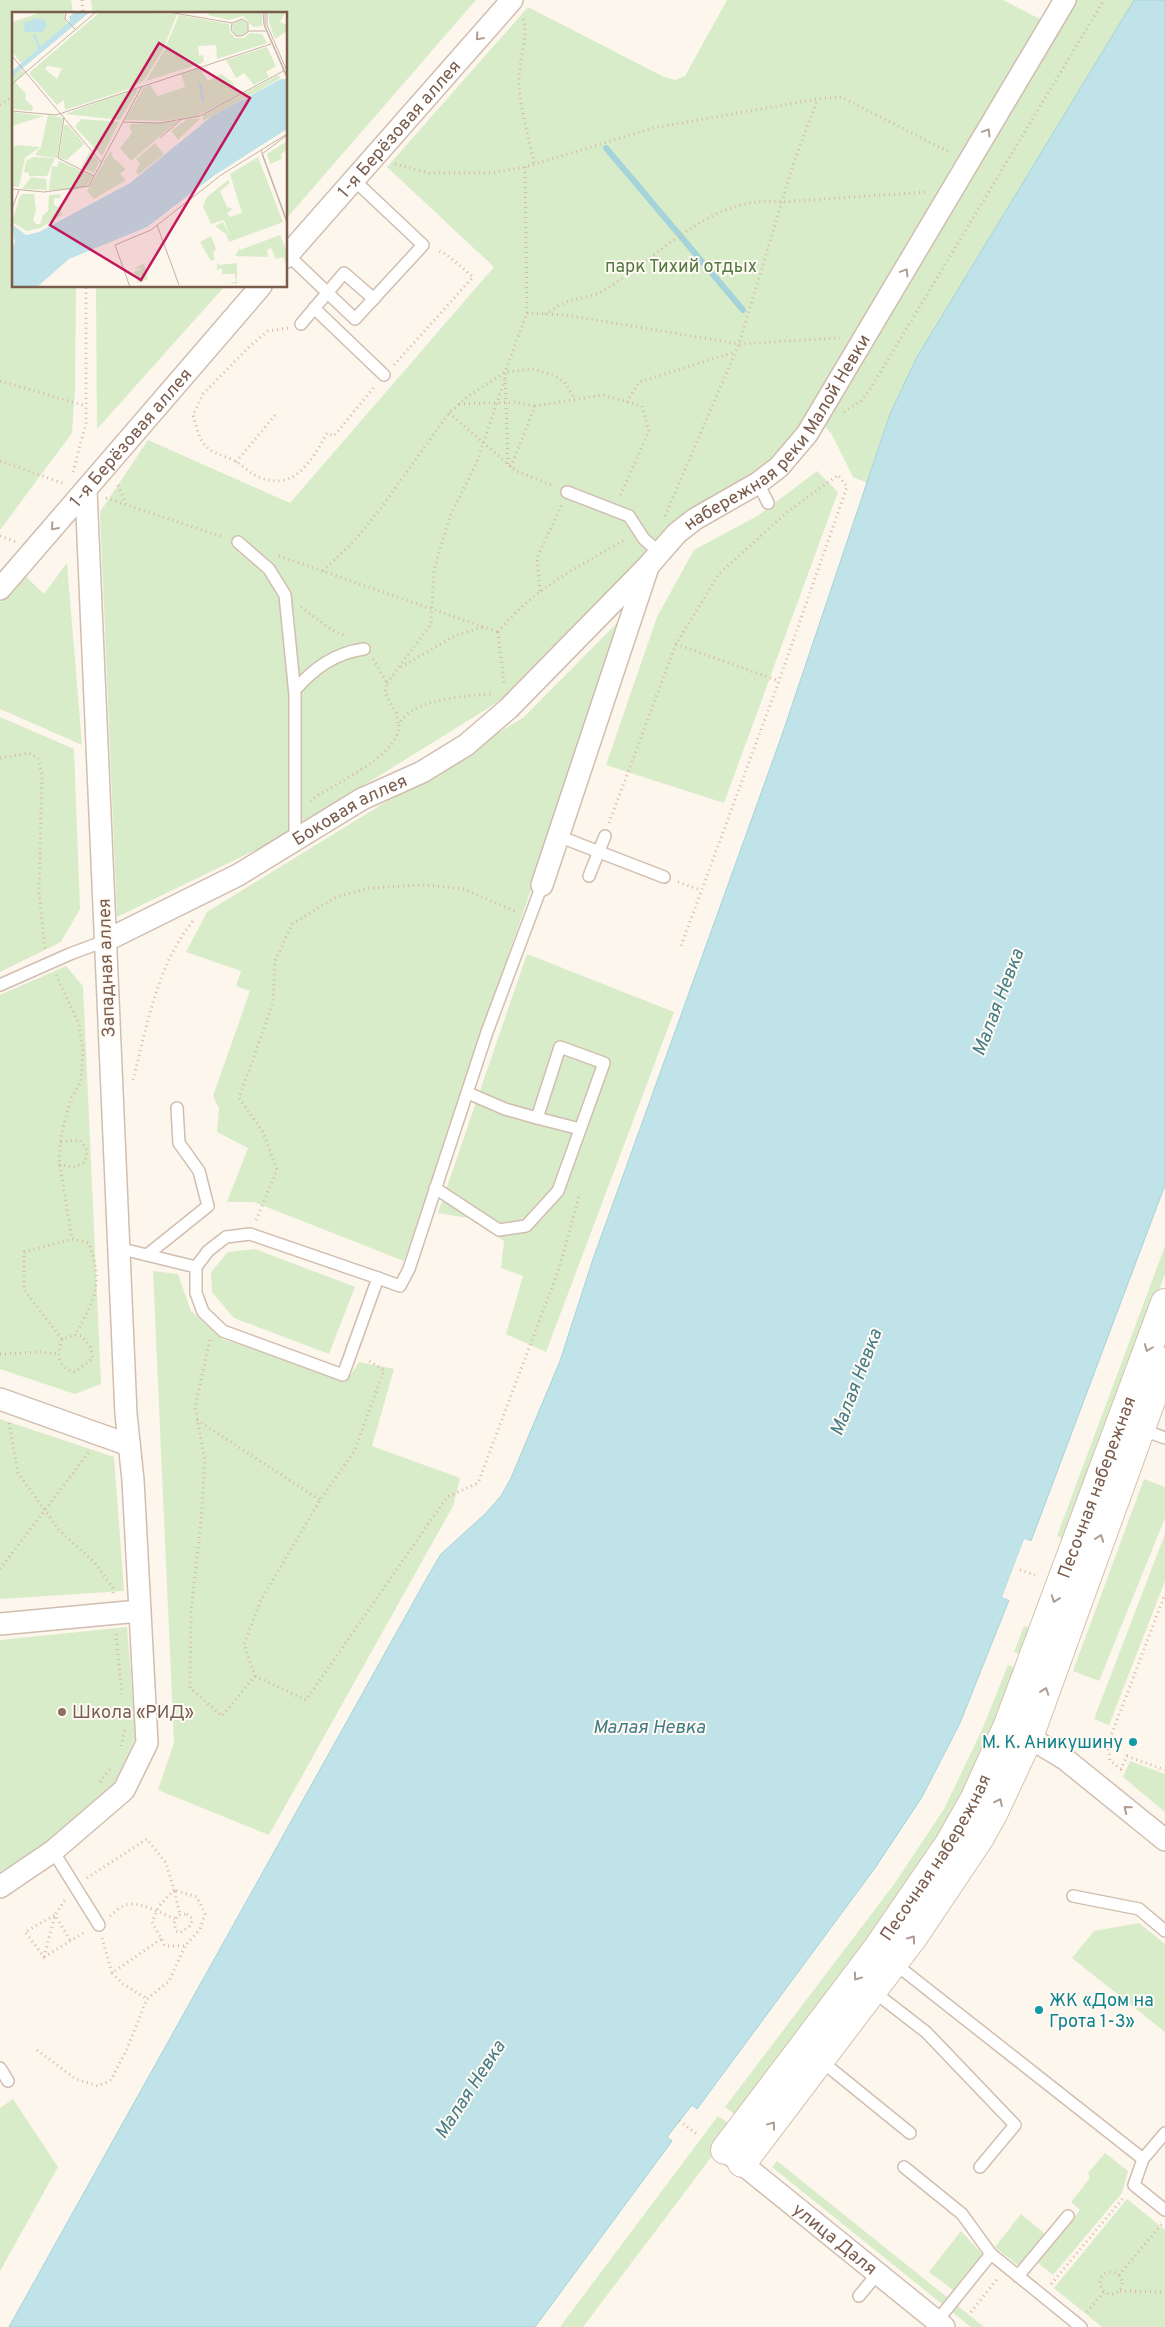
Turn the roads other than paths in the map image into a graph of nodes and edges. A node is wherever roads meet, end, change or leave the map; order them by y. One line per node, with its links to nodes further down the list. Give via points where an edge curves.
1 (512, 0): 3 (street, 1-я Берёзовая аллея, one-way to 3)
2 (1065, 0): 14 (street, набережная реки Малой Невки, one-way to 2, via 779,467 807,434)
3 (354, 180): 4 (street, 1-я Берёзовая аллея); 8 (lane, via 423,245)
4 (288, 255)
5 (288, 257): 7 (lane)
6 (259, 288): 15 (street, 1-я Берёзовая аллея)
7 (327, 292): 8 (lane, via 344,273); 9 (lane); 10 (lane)
8 (374, 299): 10 (lane)
9 (314, 308): 11 (lane); 12 (lane)
10 (355, 319): 12 (lane)
11 (300, 324)
12 (341, 334): 13 (lane)
13 (384, 375)
14 (758, 483): 17 (lane); 19 (street, набережная реки Малой Невки, via 695,519 677,533)
15 (79, 484): 20 (street, 1-я Берёзовая аллея, one-way to 20); 30 (street, Западная аллея)
16 (567, 492): 19 (lane, via 630,516)
17 (768, 503)
18 (238, 542): 22 (lane, via 269,569 285,595)
19 (654, 559): 23 (street, набережная реки Малой Невки); 25 (street, Боковая аллея, via 507,701 490,726 445,760 362,799)
20 (0, 589)
21 (364, 648): 22 (lane, via 334,657)
22 (295, 690): 25 (lane)
23 (558, 836): 26 (lane); 29 (street, набережная реки Малой Невки)
24 (605, 836): 26 (lane)
25 (295, 842): 30 (street, Боковая аллея, via 238,875)
26 (598, 852): 27 (lane); 28 (lane)
27 (589, 876)
28 (664, 877)
29 (542, 885): 32 (lane, via 487,1032)
30 (105, 941): 31 (lane, Боковая аллея); 37 (street, Западная аллея)
31 (0, 985)
32 (468, 1093): 34 (lane); 36 (lane)
33 (177, 1108): 38 (lane, via 179,1143 199,1171 208,1206)
34 (537, 1118): 35 (lane); 35 (lane, via 560,1047 604,1063)
35 (580, 1129): 36 (lane, via 558,1191 526,1226 499,1230)
36 (435, 1188): 40 (lane, via 409,1269 400,1286)
37 (118, 1248): 38 (lane); 46 (street, Западная аллея)
38 (148, 1255): 39 (lane)
39 (196, 1267): 40 (lane, via 208,1251 226,1237 250,1234); 40 (lane, via 196,1293 203,1312 223,1331 343,1375)
40 (378, 1278)
41 (1165, 1303): 49 (main road, Песочная набережная, one-way to 49)
42 (1165, 1362): 44 (main road, Песочная набережная)
43 (1, 1399): 46 (street)
44 (1139, 1429): 45 (lane); 49 (main road, Песочная набережная, one-way to 44)
45 (1165, 1438)
46 (129, 1445): 47 (street, via 134,1480)
47 (140, 1611): 48 (street); 51 (street, via 146,1743 124,1790)
48 (0, 1624)
49 (1018, 1731): 50 (street, one-way to 49, via 1065,1759); 56 (main road, Песочная набережная, one-way to 49, via 947,1889 994,1812); 63 (main road, Песочная набережная, one-way to 63, via 949,1844)
50 (1165, 1840)
51 (53, 1851): 52 (street); 54 (lane)
52 (0, 1887)
53 (1073, 1896): 55 (lane, via 1139,1909)
54 (99, 1925)
55 (1165, 1931)
56 (894, 1963): 57 (main road, Песочная набережная); 64 (lane)
57 (873, 1991): 63 (main road, Песочная набережная, one-way to 57); 66 (lane, via 926,2032 1015,2125)
58 (825, 2064): 61 (lane)
59 (0, 2068): 60 (lane)
60 (8, 2081)
61 (910, 2133)
62 (1165, 2134): 64 (lane)
63 (734, 2157): 70 (street, улица Даля)
64 (1143, 2158): 67 (lane, via 1134,2185)
65 (904, 2167): 69 (lane, via 962,2214)
66 (980, 2168)
67 (1165, 2210)
68 (1068, 2216): 71 (lane)
69 (991, 2254): 71 (lane); 73 (lane)
70 (878, 2273): 72 (lane); 73 (street, улица Даля)
71 (1018, 2276): 74 (lane)
72 (858, 2296)
73 (940, 2324)
74 (1079, 2325)

